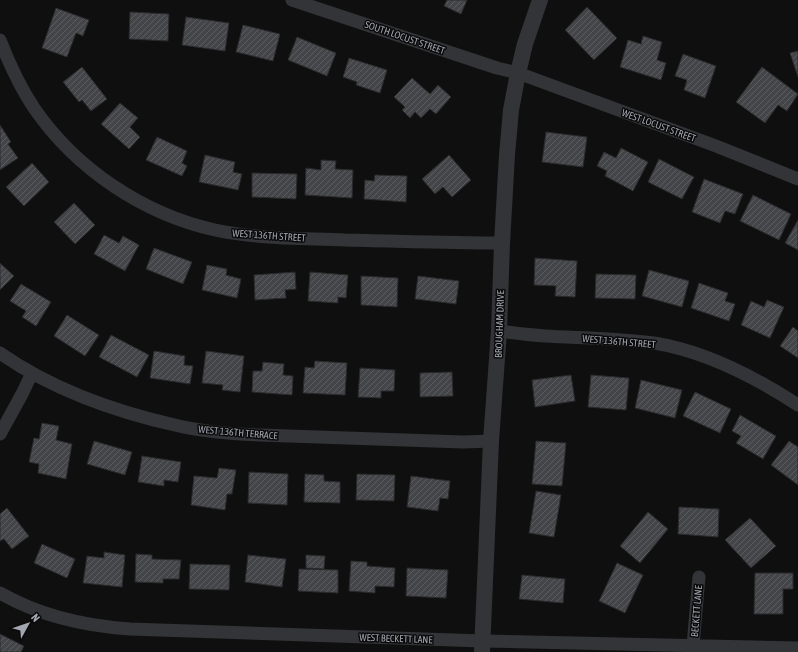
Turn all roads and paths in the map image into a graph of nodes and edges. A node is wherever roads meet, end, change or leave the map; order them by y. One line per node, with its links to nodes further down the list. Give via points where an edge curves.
1 (292, 0): 4 (street, SOUTH LOCUST STREET)
2 (540, 0): 4 (street, BROUGHAM DRIVE)
3 (0, 40): 6 (street, WEST 136TH STREET, via 33,107 64,145 122,192 168,216 216,230 248,235)
4 (518, 73): 5 (street, WEST LOCUST STREET); 6 (street, BROUGHAM DRIVE, via 511,110)
5 (798, 179)
6 (502, 243): 7 (street, BROUGHAM DRIVE)
7 (499, 331): 10 (street, WEST 136TH STREET, via 654,343 691,352 734,369); 12 (street, BROUGHAM DRIVE)
8 (0, 353): 9 (street, WEST 136TH TERRACE)
9 (32, 373): 11 (street); 12 (street, WEST 136TH TERRACE, via 71,392 123,412 180,426 233,434)
10 (798, 405)
11 (0, 434)
12 (491, 441): 16 (street, BROUGHAM DRIVE)
13 (699, 577): 15 (street, BECKETT LANE)
14 (0, 593): 16 (street, WEST BECKETT LANE, via 17,603 58,618 106,627)
15 (693, 646): 16 (street, WEST BECKETT LANE); 17 (street, WEST BECKETT LANE)
16 (483, 647)
17 (798, 648)

